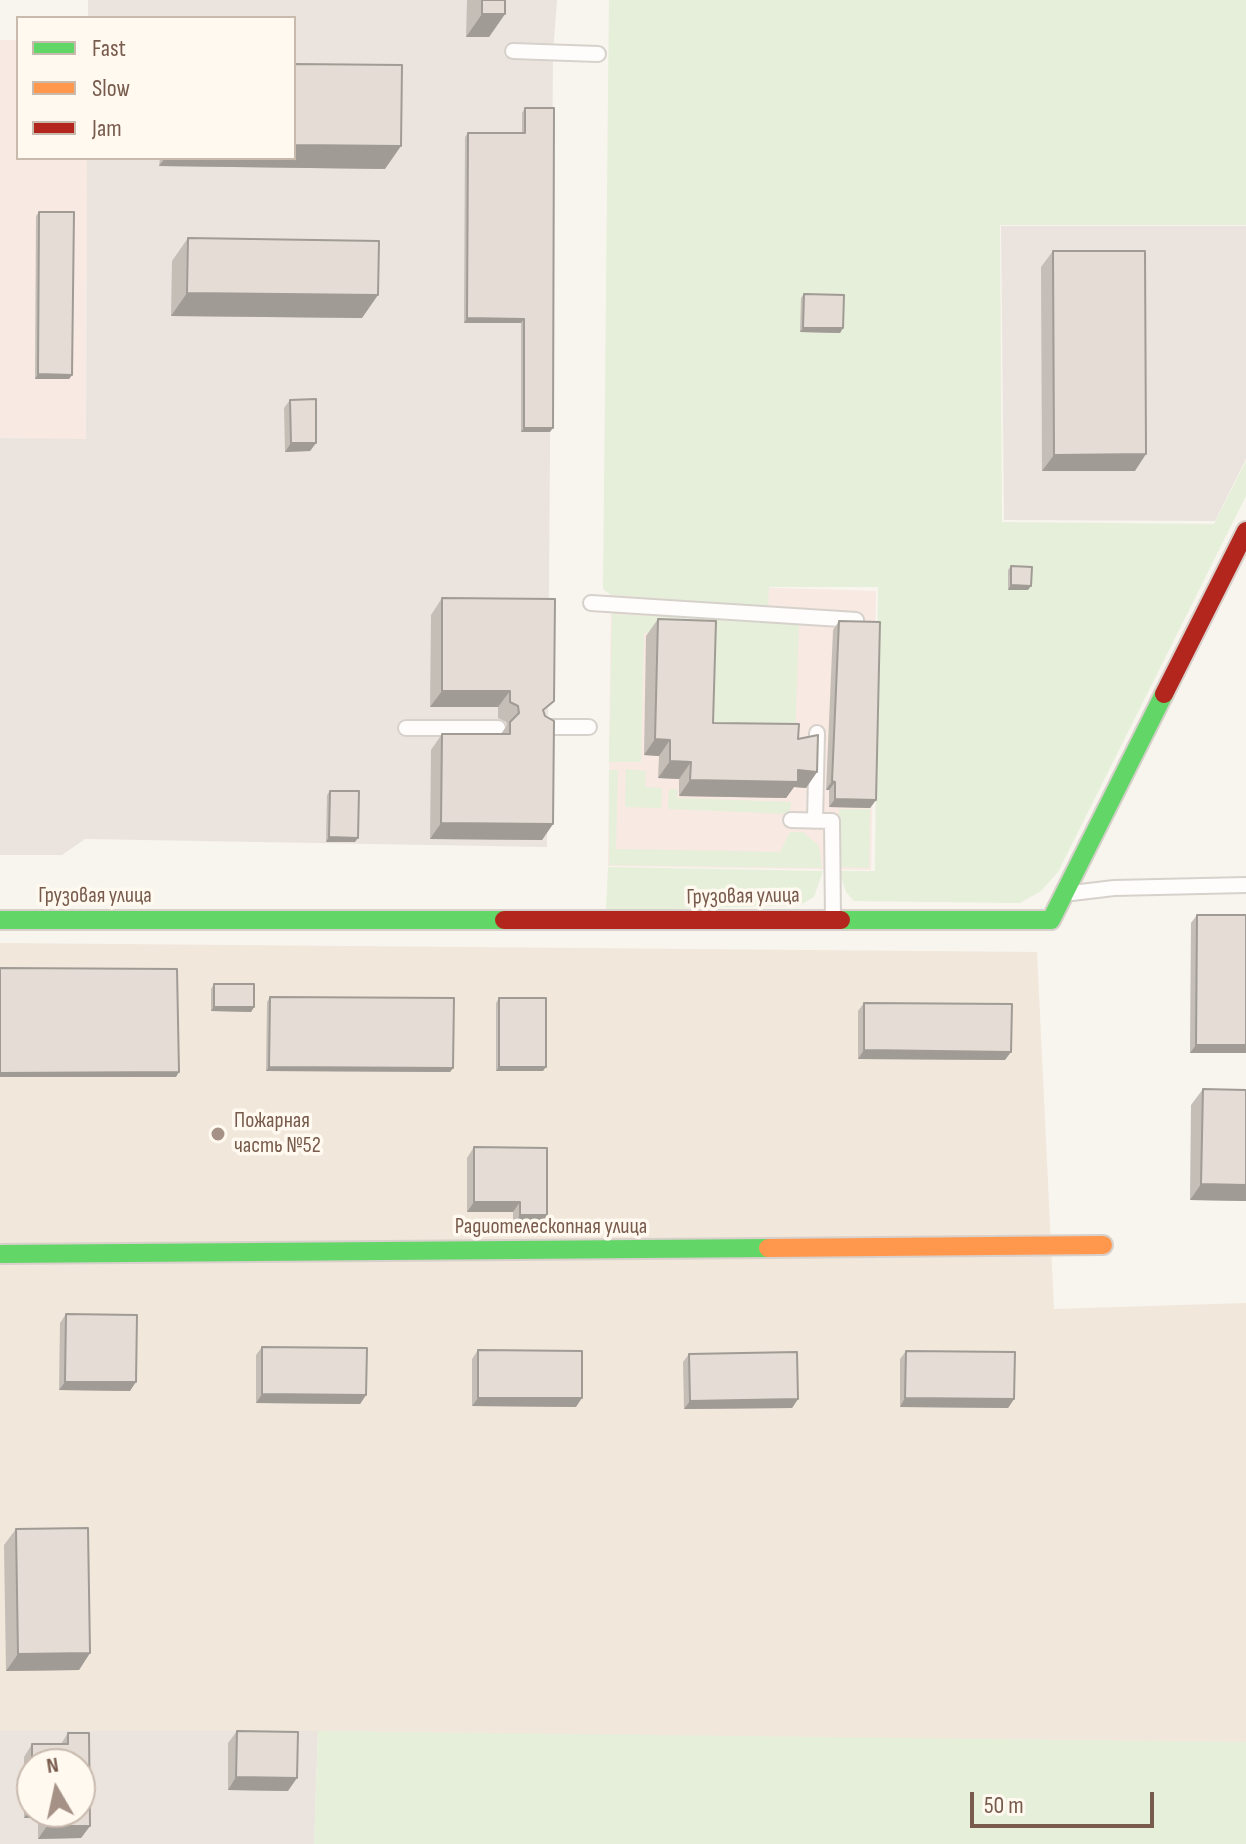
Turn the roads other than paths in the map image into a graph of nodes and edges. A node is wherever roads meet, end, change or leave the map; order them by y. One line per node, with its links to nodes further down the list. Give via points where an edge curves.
1 (513, 51): 2 (lane)
2 (598, 54)
3 (1246, 531): 14 (street, Грузовая улица)
4 (591, 603): 5 (lane, via 817,622)
5 (856, 620)
6 (542, 727): 7 (lane)
7 (589, 727)
8 (406, 728): 9 (lane)
9 (498, 728)
10 (817, 733): 12 (lane)
11 (791, 820): 12 (lane)
12 (815, 821): 16 (lane, via 832,821)
13 (1246, 885): 14 (lane, via 1114,888)
14 (1064, 895): 16 (street, Грузовая улица, via 1051,920)
15 (0, 920): 16 (street, Грузовая улица)
16 (833, 920)
17 (1103, 1245): 18 (street, Радиотелескопная улица)
18 (0, 1254)

